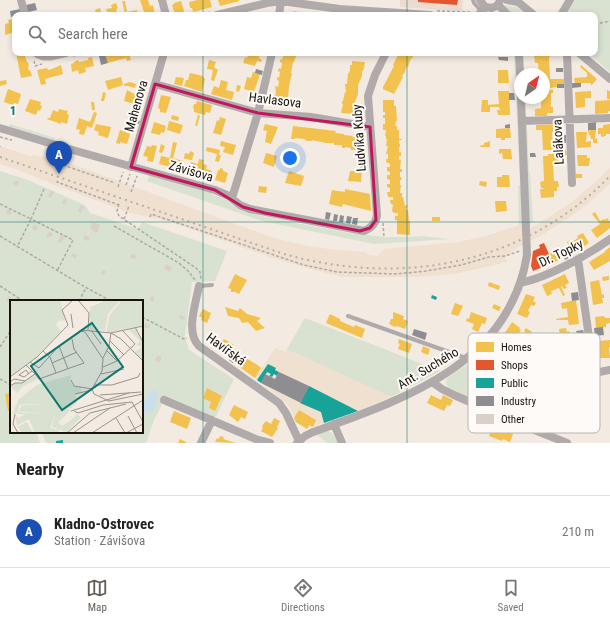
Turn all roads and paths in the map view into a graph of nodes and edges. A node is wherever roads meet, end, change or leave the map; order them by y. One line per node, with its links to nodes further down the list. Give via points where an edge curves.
1 (21, 0): 11 (street)
2 (162, 0): 12 (street)
3 (473, 0): 10 (lane)
4 (507, 0): 7 (street)
5 (570, 0): 18 (street)
6 (281, 1): 8 (street); 13 (street); 14 (street)
7 (517, 1): 17 (street)
8 (326, 3): 15 (street)
9 (499, 3): 10 (street, via 492,8); 16 (street)
10 (481, 9)
11 (24, 12)
12 (165, 12)
13 (230, 12)
14 (279, 12)
15 (389, 12)
16 (506, 12)
17 (530, 12)
18 (563, 12)
19 (610, 21): 20 (path)
20 (598, 22)
21 (40, 56): 22 (street)
22 (51, 56)
23 (163, 56): 31 (street, Mahenova)
24 (271, 56): 33 (street)
25 (385, 56): 37 (street, Ludvíka Kuby, via 368,93)
26 (519, 56): 29 (street)
27 (567, 56): 35 (street, Lalákova)
28 (583, 56): 30 (street)
29 (520, 68)
30 (610, 79)
31 (156, 84): 33 (street, Havlasova); 40 (street, Mahenova)
32 (521, 104): 36 (street, Ant. Suchého)
33 (258, 113): 37 (street, Havlasova, via 311,117); 49 (street)
34 (610, 118): 35 (street)
35 (569, 120): 36 (street); 44 (street, Lalákova)
36 (522, 121): 60 (street, Ant. Suchého)
37 (370, 127): 55 (street, Ludvíka Kuby, via 377,213)
38 (0, 128): 40 (street, Závišova)
39 (63, 165): 43 (path)
40 (129, 169): 45 (path); 46 (path); 49 (street, Závišova, via 215,190)
41 (138, 174): 48 (path)
42 (58, 181): 54 (path, via 119,205 118,213)
43 (114, 183)
44 (572, 183)
45 (126, 185)
46 (118, 187)
47 (44, 189): 53 (path)
48 (131, 192)
49 (232, 198): 55 (street, Závišova, via 243,207 254,210 351,229 364,231)
50 (0, 204): 53 (path)
51 (128, 206): 54 (path)
52 (150, 217): 60 (path, via 151,214 304,266 337,272 395,274 462,265 489,257 505,256)
53 (30, 219): 59 (path); 62 (path, via 73,240)
54 (124, 219): 63 (path, via 196,268 200,272)
55 (373, 225)
56 (114, 226): 63 (path, via 179,264)
57 (0, 236): 59 (path)
58 (610, 239): 61 (street, Dr. Topky)
59 (17, 247): 62 (path)
60 (527, 248): 64 (street, Ant. Suchého, via 526,264)
61 (578, 259): 64 (street, Dr. Topky, via 545,275); 75 (street)
62 (57, 271): 67 (path)
63 (200, 283): 65 (lane); 76 (street, Havířská, via 191,327)
64 (520, 283): 74 (street, Ant. Suchého)
65 (212, 285)
66 (0, 286): 68 (path)
67 (86, 288): 69 (path); 70 (path)
68 (21, 300)
69 (80, 300)
70 (109, 300)
71 (348, 316): 78 (lane)
72 (143, 318): 76 (path, via 184,338)
73 (10, 332): 77 (path)
74 (492, 333)
75 (588, 333)
76 (192, 337): 89 (street, Havířská, via 199,346 279,403)
77 (0, 347)
78 (467, 358): 82 (street, Ant. Suchého)
79 (610, 370): 80 (street)
80 (600, 372)
81 (0, 379): 83 (path)
82 (432, 382): 85 (street); 87 (street, Ant. Suchého, via 398,400)
83 (10, 384)
84 (164, 400): 86 (street)
85 (468, 401)
86 (212, 420): 90 (street); 91 (street)
87 (334, 424): 89 (street, Ant. Suchého, via 304,436); 92 (street)
88 (542, 433): 93 (street)
89 (298, 442)
90 (202, 443)
91 (270, 443)
92 (342, 443)
93 (567, 443)

